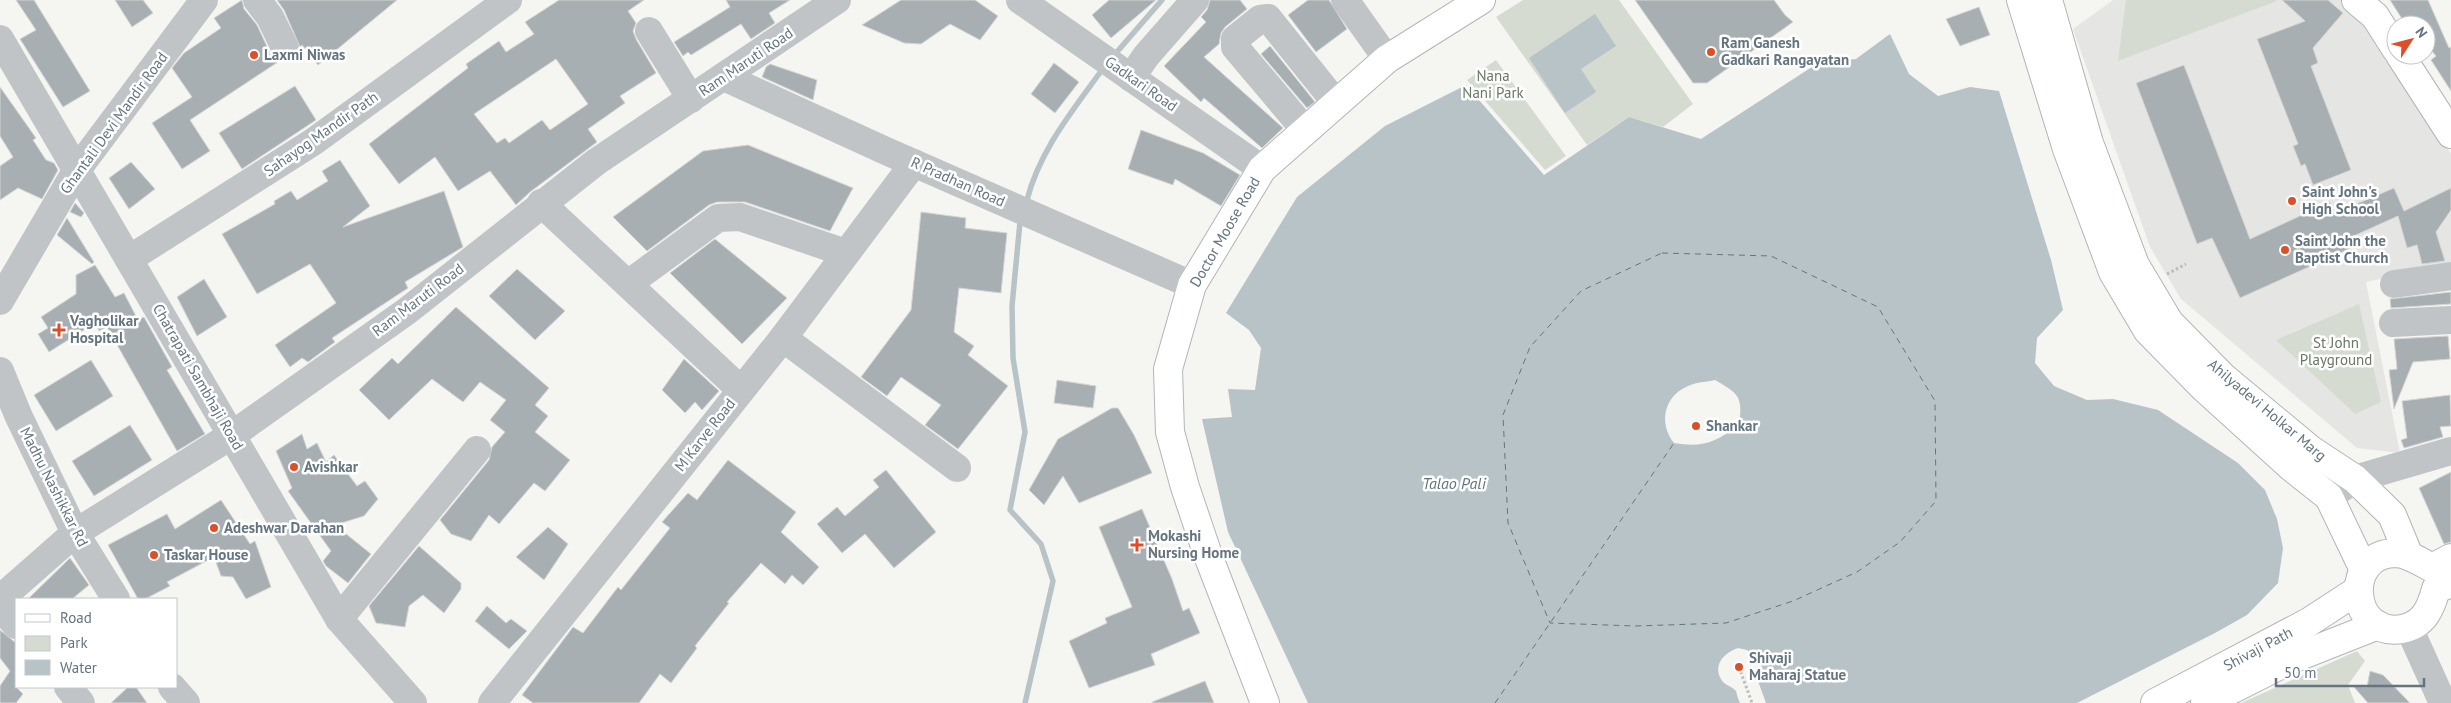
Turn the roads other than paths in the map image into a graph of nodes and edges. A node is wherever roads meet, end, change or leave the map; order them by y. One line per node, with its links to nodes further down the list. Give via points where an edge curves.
1 (204, 0): 27 (street, Ghantali Devi Mandir Road)
2 (257, 0): 16 (street, via 270,17)
3 (508, 0): 30 (street, Sahayog Mandir Path, via 313,142)
4 (837, 0): 19 (street, Ram Maruti Road)
5 (1020, 0): 20 (street, Gadkari Road)
6 (1195, 0): 20 (street)
7 (1345, 0): 17 (street)
8 (2021, 0): 46 (main road, Ahilyadevi Holkar Marg, via 2067,150 2113,272 2148,332 2204,388)
9 (2048, 0): 45 (main road, Ahilyadevi Holkar Marg, via 2089,143 2124,237 2135,265 2169,322 2223,377 2311,450)
10 (2358, 0): 14 (main road, via 2375,16)
11 (1474, 2): 17 (main road, Doctor Moose Road)
12 (1265, 3): 22 (street, via 1276,4 1274,11)
13 (649, 31): 21 (street)
14 (2386, 33)
15 (0, 39): 27 (street, Chatrapati Sambhaji Road)
16 (285, 48)
17 (1387, 59): 22 (main road, Doctor Moose Road)
18 (2406, 65): 24 (main road)
19 (724, 77): 21 (street, Ram Maruti Road); 25 (street, R Pradhan Road)
20 (1131, 78): 26 (street, Gadkari Road)
21 (691, 99): 28 (street, Ram Maruti Road, via 596,162)
22 (1340, 99): 23 (main road, Doctor Moose Road); 23 (street, via 1268,18 1260,18 1236,39 1235,47)
23 (1305, 130): 26 (main road, Doctor Moose Road)
24 (2451, 134)
25 (914, 163): 34 (street, R Pradhan Road); 38 (street, M Karve Road)
26 (1262, 169): 34 (main road, Doctor Moose Road)
27 (76, 171): 30 (street, Chatrapati Sambhaji Road); 35 (street, Ghantali Devi Mandir Road)
28 (541, 204): 32 (street); 41 (street, Ram Maruti Road, via 407,311)
29 (837, 250): 32 (street, via 740,217 718,218)
30 (129, 259): 41 (street, Chatrapati Sambhaji Road)
31 (2451, 276): 33 (street)
32 (628, 284): 40 (street)
33 (2394, 284)
34 (1192, 285): 63 (main road, Doctor Moose Road, via 1168,369 1170,432 1209,558)
35 (2, 292)
36 (2451, 320): 37 (street)
37 (2393, 323)
38 (782, 338): 40 (street, M Karve Road); 44 (street)
39 (0, 371): 47 (street, Madhu Nashikkar Rd)
40 (741, 390): 62 (street, M Karve Road)
41 (232, 435): 47 (street, Ram Maruti Road); 53 (street, Chatrapati Sambhaji Road)
42 (478, 450): 53 (street)
43 (2451, 451): 45 (street)
44 (957, 468)
45 (2355, 479): 46 (street); 48 (main road, Ahilyadevi Holkar Marg, via 2392,515)
46 (2329, 497): 49 (main road, Ahilyadevi Holkar Marg)
47 (75, 533): 50 (street, Ram Maruti Road); 51 (street, Madhu Nashikkar Rd)
48 (2436, 571): 49 (main road, via 2397,553 2373,561); 56 (main road, via 2428,613)
49 (2361, 580): 55 (main road, via 2363,611); 64 (main road, Shivaji Path, via 2309,622)
50 (0, 598)
51 (115, 598)
52 (0, 606): 54 (street)
53 (339, 618): 61 (street, Chatrapati Sambhaji Road)
54 (15, 624)
55 (2378, 626): 56 (main road); 65 (main road, Shivaji Path, via 2292,659)
56 (2409, 628): 66 (street)
57 (69, 688): 59 (street)
58 (173, 688): 60 (street)
59 (81, 703)
60 (186, 703)
61 (413, 703)
62 (492, 703)
63 (1264, 703)
64 (2155, 703)
65 (2205, 703)
66 (2443, 703)

